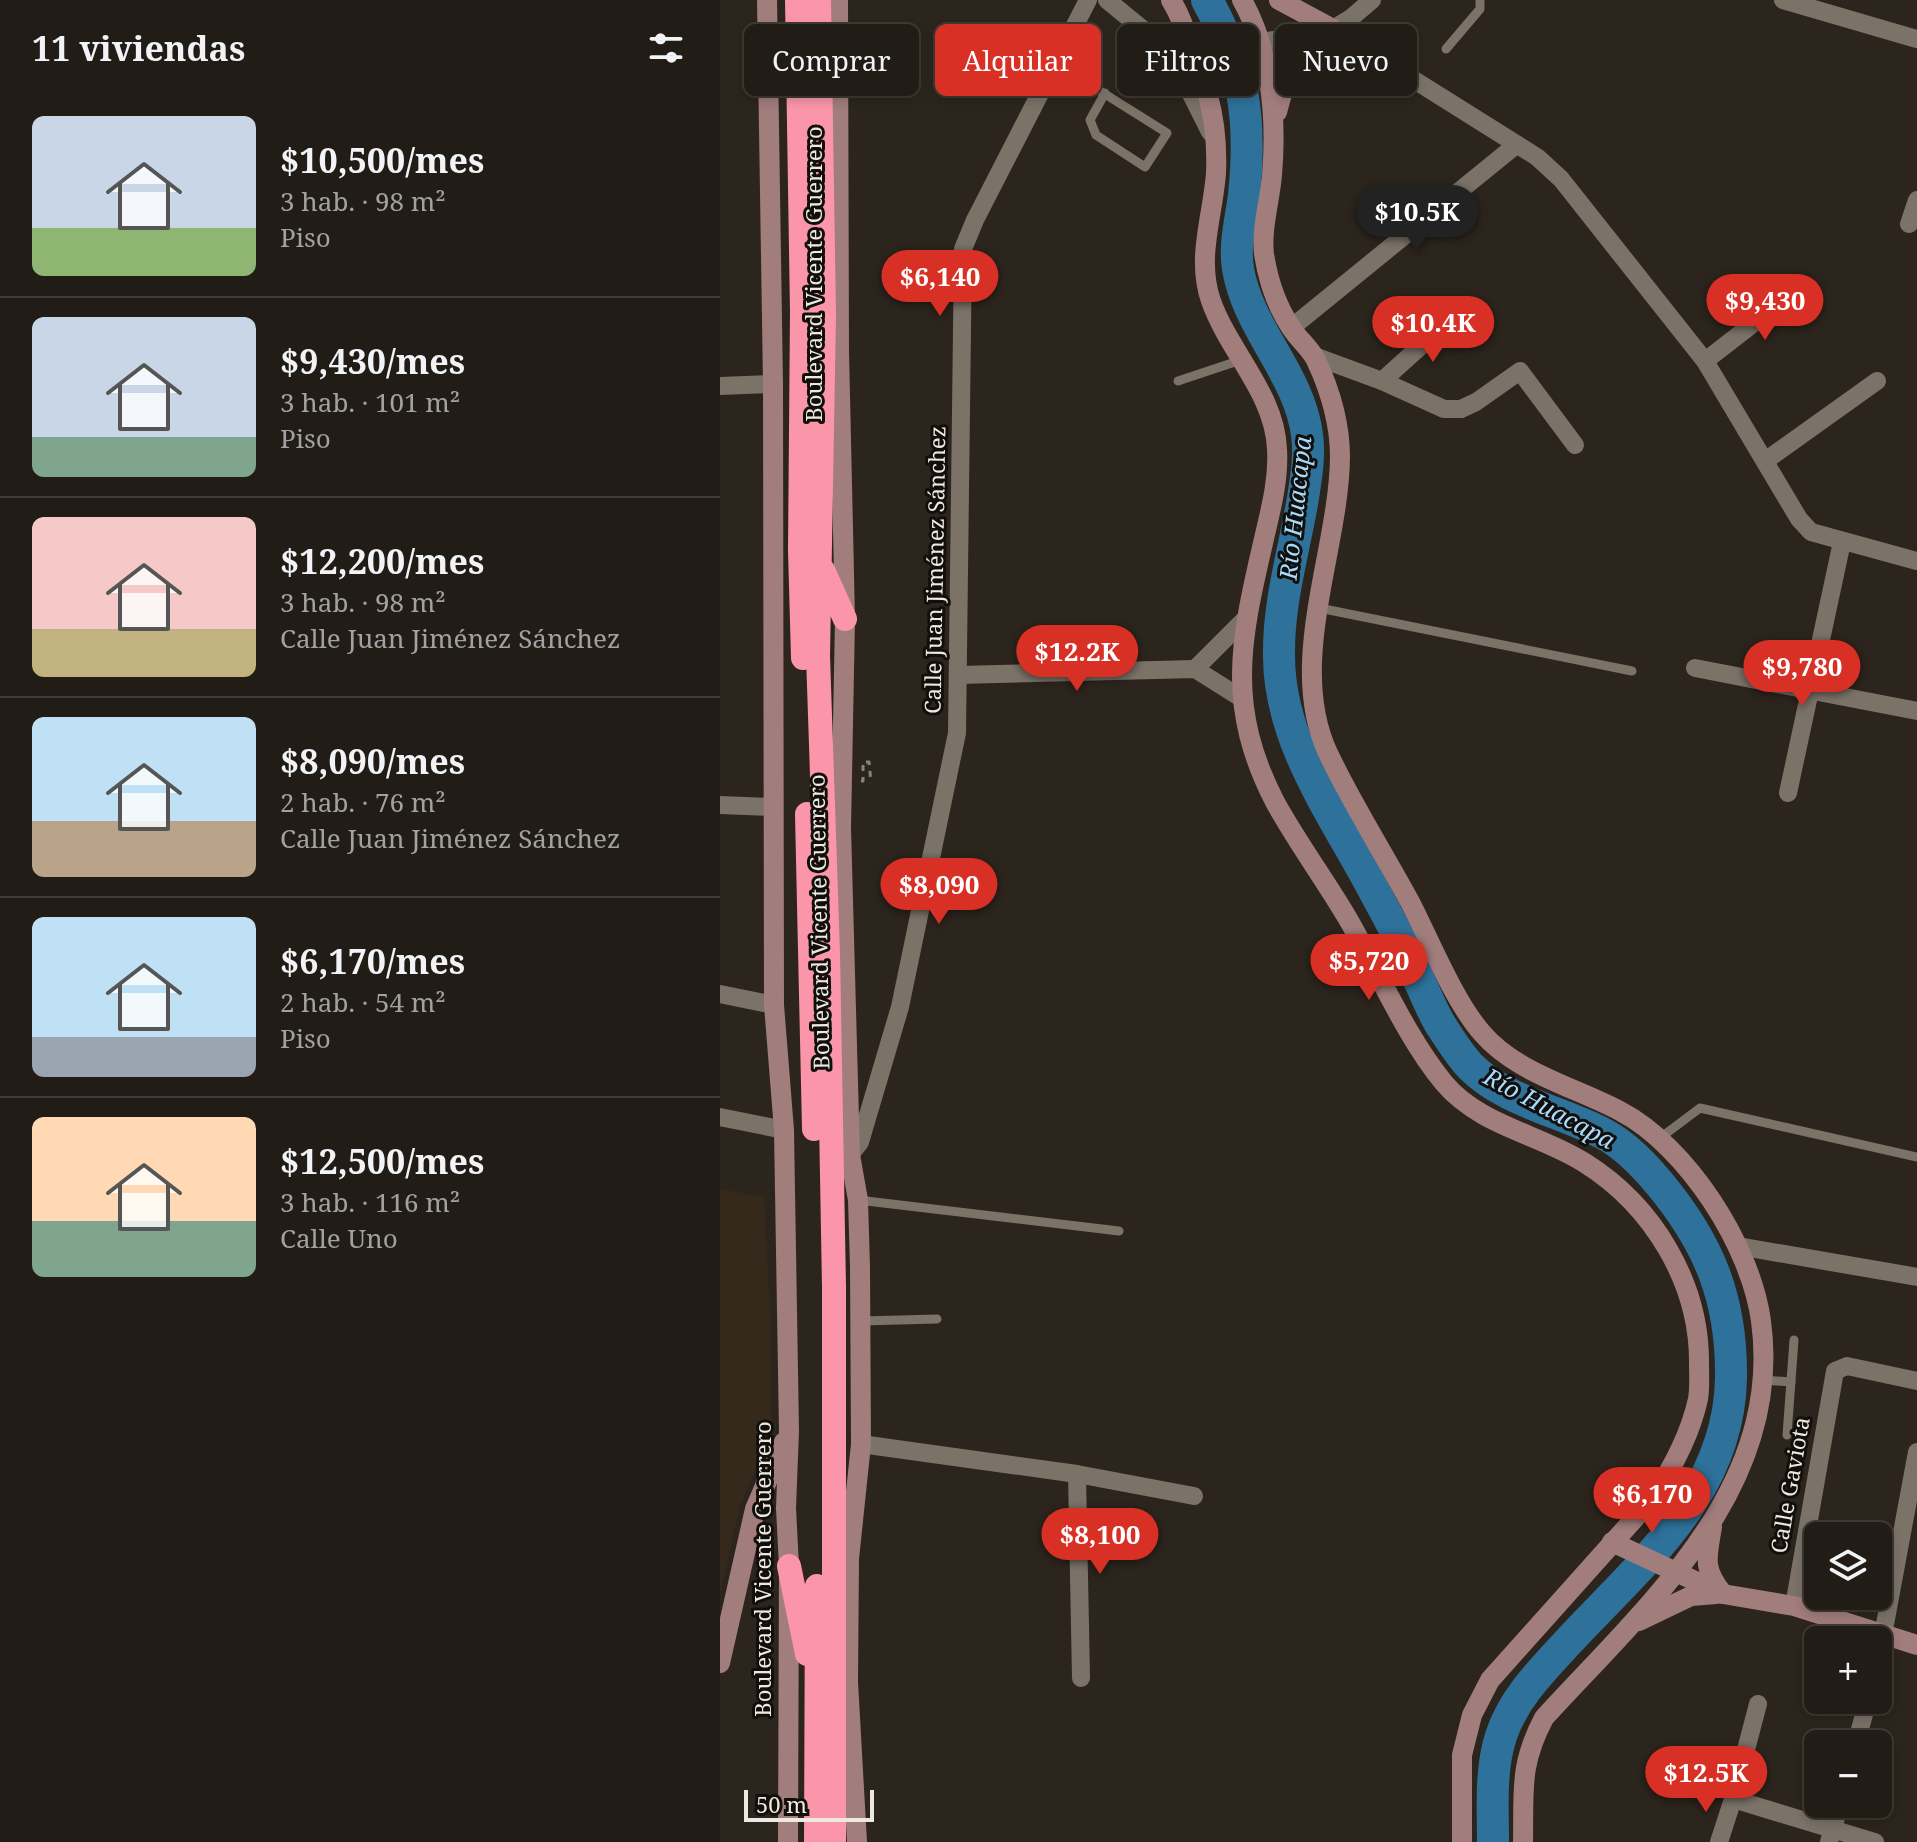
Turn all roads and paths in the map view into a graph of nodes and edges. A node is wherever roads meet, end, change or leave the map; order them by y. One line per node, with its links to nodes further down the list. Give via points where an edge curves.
1 (767, 0): 43 (main road, Boulevard Vicente Guerrero)
2 (797, 0): 105 (highway, Boulevard Vicente Guerrero, via 800,550 818,1289)
3 (819, 0): 49 (highway, Boulevard Vicente Guerrero)
4 (838, 0): 52 (main road, Boulevard Vicente Guerrero)
5 (1088, 0): 13 (street, Calle Juan Jiménez Sánchez)
6 (1107, 0): 14 (street)
7 (1171, 0): 15 (main road)
8 (1242, 0): 16 (main road)
9 (1279, 0): 17 (main road)
10 (1372, 0): 18 (street)
11 (1480, 0): 20 (lane, via 1480,9)
12 (1783, 0): 19 (street)
13 (1076, 24)
14 (1136, 24)
15 (1185, 24)
16 (1250, 24)
17 (1324, 24)
18 (1341, 24)
19 (1917, 39)
20 (1446, 49)
21 (1259, 57): 29 (main road)
22 (1417, 82): 31 (street)
23 (1101, 91): 24 (lane)
24 (1105, 93): 24 (lane, via 1167,133 1145,167 1096,135 1090,120)
25 (1040, 96): 56 (street, Calle Juan Jiménez Sánchez, via 963,249)
26 (1194, 96): 30 (street)
27 (1208, 96): 30 (main road)
28 (1281, 96): 29 (main road)
29 (1274, 123): 36 (main road, via 1263,250 1276,299)
30 (1216, 145): 38 (main road, via 1204,249 1206,276 1210,300)
31 (1516, 145): 36 (street); 39 (street, via 1561,179)
32 (1917, 200): 33 (street)
33 (1909, 224)
34 (1798, 289): 39 (street)
35 (1455, 315): 41 (street)
36 (1291, 328): 37 (main road)
37 (1314, 356): 41 (street); 50 (main road, via 1338,424 1340,458)
38 (1241, 360): 40 (lane); 51 (main road, via 1271,417 1277,445 1277,478)
39 (1705, 361): 46 (street)
40 (1178, 381)
41 (1382, 381): 45 (street, via 1444,409 1461,409 1520,371)
42 (1877, 381): 46 (street)
43 (773, 384): 44 (street); 64 (main road, Boulevard Vicente Guerrero)
44 (720, 386)
45 (1575, 445)
46 (1765, 461): 47 (street, via 1811,532)
47 (1842, 542): 48 (street); 57 (street)
48 (1917, 561)
49 (821, 565): 52 (highway); 86 (highway, Boulevard Vicente Guerrero, via 818,656 828,953)
50 (1319, 608): 55 (lane); 69 (main road, via 1312,675 1315,715 1326,749 1465,1009 1483,1035 1508,1056 1626,1114)
51 (1247, 617): 54 (street); 58 (main road, via 1240,655)
52 (845, 619): 70 (main road, Boulevard Vicente Guerrero, via 841,828)
53 (1695, 668): 57 (street)
54 (1195, 669): 56 (street); 58 (street)
55 (1632, 671)
56 (958, 675): 70 (street, Calle Juan Jiménez Sánchez, via 957,733 900,1007 860,1142)
57 (1809, 688): 59 (street); 62 (street)
58 (1241, 698): 92 (main road, via 1248,738 1275,801 1446,1086 1473,1109 1581,1160 1619,1187 1669,1252 1691,1299 1699,1395 1687,1435 1669,1474)
59 (1917, 711)
60 (863, 781): 61 (path, via 863,762 869,762)
61 (871, 783)
62 (1788, 793)
63 (720, 805): 64 (street)
64 (772, 807): 66 (main road, Boulevard Vicente Guerrero)
65 (720, 994): 66 (street)
66 (774, 1005): 68 (main road, Boulevard Vicente Guerrero)
67 (720, 1117): 68 (street)
68 (784, 1130): 82 (main road, Boulevard Vicente Guerrero)
69 (1660, 1138): 71 (lane, via 1700,1108); 74 (main road, via 1719,1208)
70 (850, 1155): 72 (main road, Boulevard Vicente Guerrero)
71 (1917, 1157)
72 (858, 1200): 73 (lane); 77 (main road, Boulevard Vicente Guerrero)
73 (1119, 1231)
74 (1738, 1246): 75 (street); 79 (main road, via 1761,1320)
75 (1917, 1277)
76 (937, 1319): 77 (lane)
77 (861, 1321): 84 (main road, Boulevard Vicente Guerrero)
78 (1794, 1340): 81 (lane)
79 (1762, 1380): 81 (lane); 91 (main road, via 1745,1463)
80 (1917, 1381): 97 (street, Calle Gaviota, via 1847,1366 1835,1371)
81 (1791, 1382): 83 (lane)
82 (789, 1431): 89 (main road, Boulevard Vicente Guerrero); 90 (main road)
83 (1787, 1435)
84 (861, 1444): 87 (street); 93 (main road, Boulevard Vicente Guerrero)
85 (1917, 1452): 99 (street)
86 (833, 1466): 93 (highway); 111 (highway, Boulevard Vicente Guerrero)
87 (1077, 1474): 88 (street); 104 (street)
88 (1194, 1496)
89 (786, 1508): 90 (main road, via 766,1503); 94 (main road, Boulevard Vicente Guerrero)
90 (755, 1509): 103 (main road)
91 (1712, 1524): 95 (main road); 96 (main road, via 1707,1565 1710,1579)
92 (1616, 1543): 95 (main road); 113 (main road, via 1490,1680 1472,1715 1462,1755)
93 (849, 1559): 112 (main road, Boulevard Vicente Guerrero, via 848,1682)
94 (789, 1566): 105 (highway); 109 (main road, Boulevard Vicente Guerrero)
95 (1670, 1569): 96 (main road); 100 (main road)
96 (1723, 1594): 97 (main road); 100 (main road, via 1691,1596)
97 (1794, 1606): 98 (main road)
98 (1855, 1626)
99 (1885, 1626)
100 (1625, 1629): 114 (main road, via 1544,1718 1530,1744)
101 (1892, 1638): 102 (main road)
102 (1917, 1645)
103 (720, 1663)
104 (1081, 1678)
105 (816, 1699): 110 (highway, Boulevard Vicente Guerrero)
106 (1758, 1704): 107 (street)
107 (1733, 1799): 108 (street); 115 (street)
108 (1832, 1835): 116 (street)
109 (788, 1842)
110 (816, 1842)
111 (834, 1842)
112 (857, 1842)
113 (1462, 1842)
114 (1523, 1842)
115 (1719, 1842)
116 (1875, 1842)

